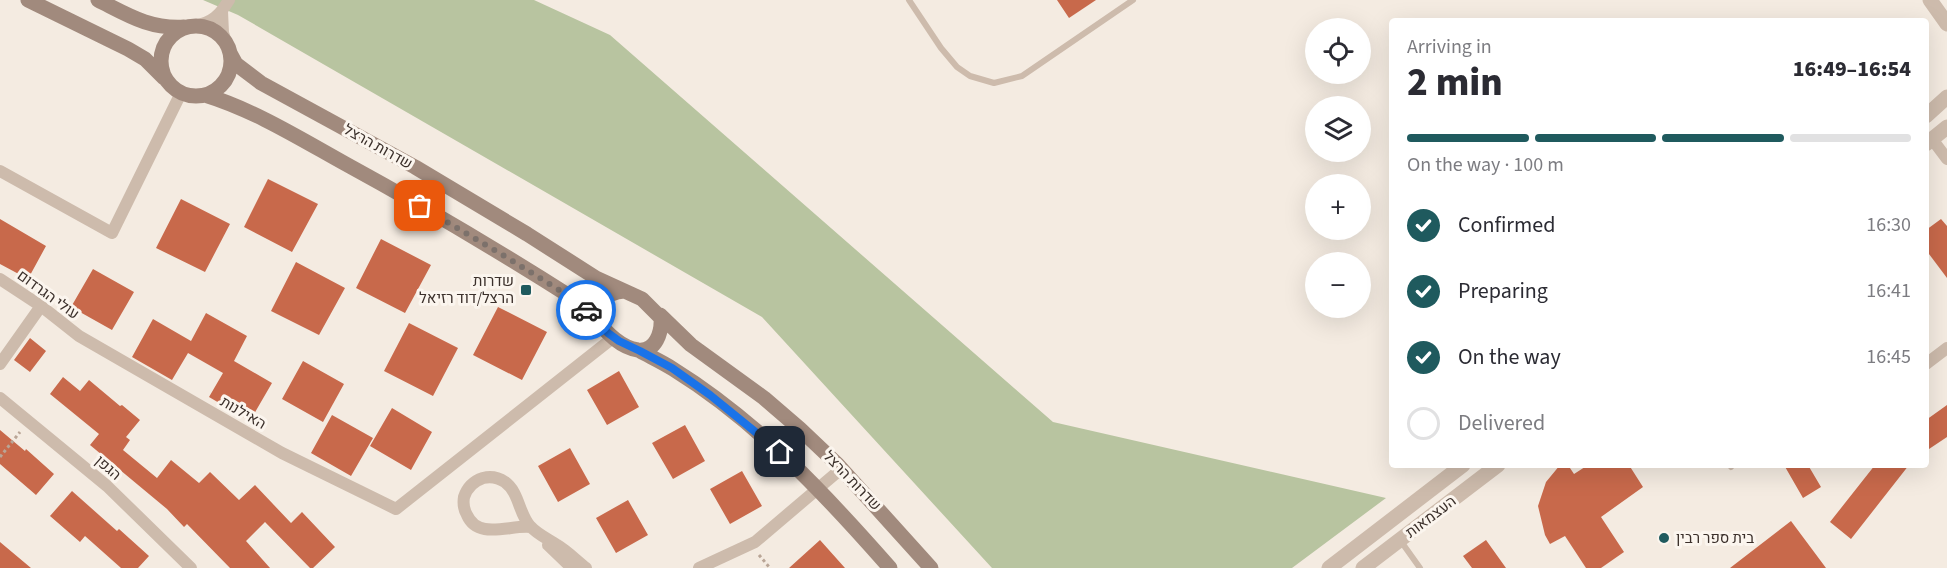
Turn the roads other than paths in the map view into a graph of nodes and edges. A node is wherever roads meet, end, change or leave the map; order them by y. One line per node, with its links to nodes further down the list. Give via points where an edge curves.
1 (28, 0): 10 (main road, via 128,49)
2 (98, 0): 8 (main road, via 155,26)
3 (909, 0): 4 (lane, via 957,67 970,76 994,83 1022,76)
4 (1133, 0)
5 (1930, 0): 7 (street)
6 (226, 6): 8 (street, via 215,19); 9 (street, via 223,33)
7 (1947, 24)
8 (191, 27): 9 (main road, via 214,31); 10 (main road, via 177,31 163,48 161,70)
9 (229, 50): 12 (main road, via 231,64 223,84); 20 (main road, שדרות הרצל, via 236,64 261,83 415,167 596,278)
10 (166, 80): 11 (main road)
11 (181, 93): 12 (main road); 18 (street, via 112,233)
12 (205, 95): 23 (main road, שדרות הרצל, via 247,110 400,194 575,300)
13 (1947, 97): 14 (street)
14 (1929, 113)
15 (1947, 127): 16 (street)
16 (1929, 142): 17 (street)
17 (1947, 159)
18 (0, 171)
19 (0, 279): 21 (street, עולי הגרדום)
20 (624, 291): 22 (main road, via 642,298); 23 (main road, via 606,297 599,314)
21 (41, 306): 24 (street, עולי הגרדום); 29 (street)
22 (655, 310): 27 (main road, via 662,329 651,347); 33 (main road, שדרות הרצל, via 691,345 782,414)
23 (601, 324): 25 (main road)
24 (79, 336): 25 (street, האילנות, via 282,453 396,509)
25 (614, 337): 27 (main road)
26 (1947, 348): 28 (street)
27 (640, 351): 34 (main road, שדרות הרצל, via 672,368 736,415)
28 (1929, 362)
29 (0, 364)
30 (0, 398): 37 (street, הגפן, via 107,486)
31 (1459, 468): 43 (street, העצמאות)
32 (1494, 468): 36 (street, העצמאות)
33 (841, 469): 34 (street); 42 (main road, שדרות הרצל)
34 (819, 490): 40 (street, via 755,542); 41 (main road, שדרות הרצל)
35 (535, 530): 35 (street, via 504,482 483,478 467,492 464,510 480,528); 38 (street); 39 (street)
36 (1400, 540): 44 (street, העצמאות); 45 (lane)
37 (190, 567)
38 (572, 568)
39 (585, 568)
40 (699, 568)
41 (890, 568)
42 (931, 568)
43 (1329, 568)
44 (1363, 568)
45 (1420, 568)

